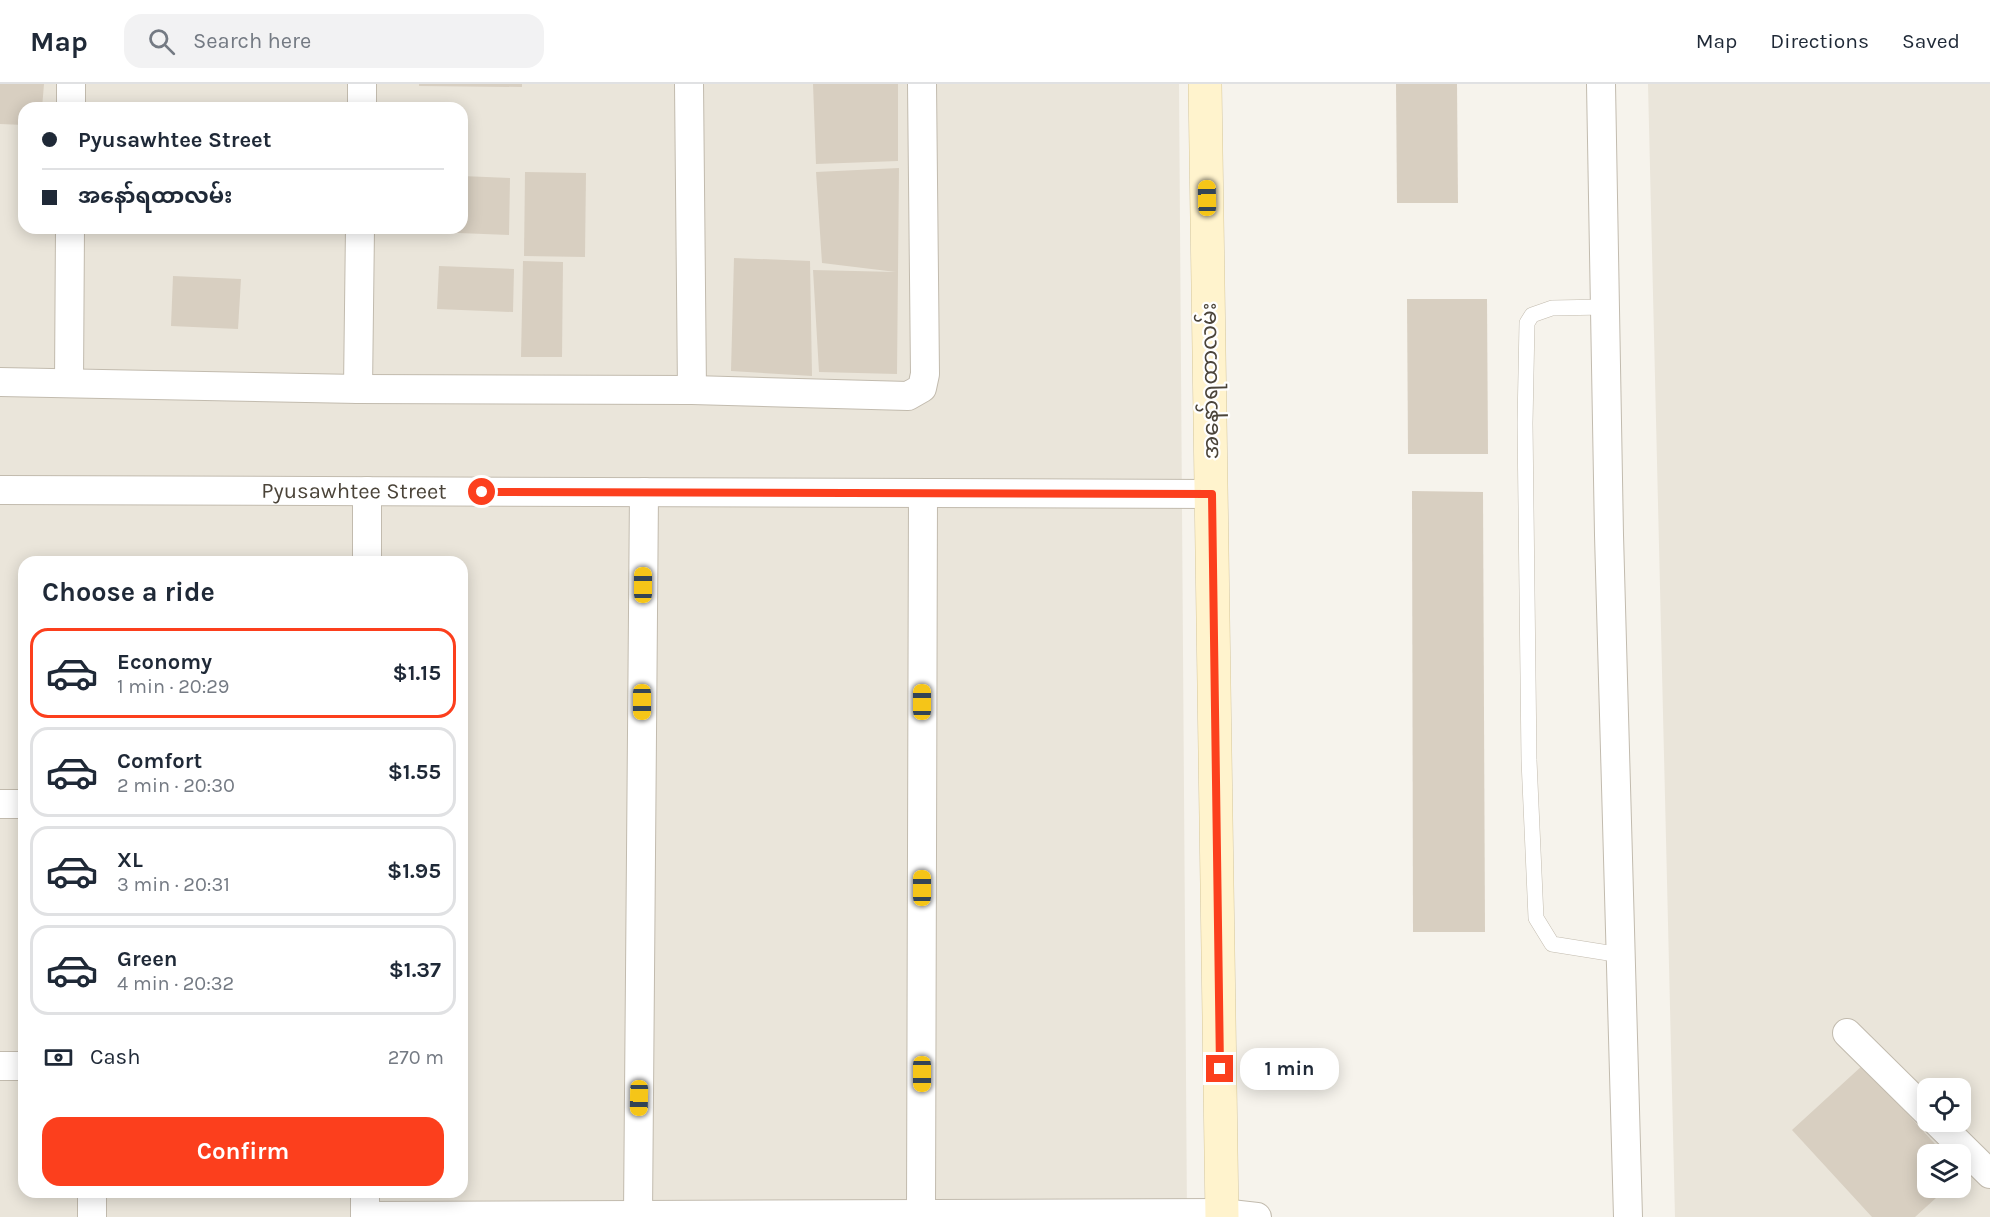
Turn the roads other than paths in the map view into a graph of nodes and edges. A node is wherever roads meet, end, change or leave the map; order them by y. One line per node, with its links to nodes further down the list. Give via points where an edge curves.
1 (71, 84): 7 (street)
2 (362, 84): 8 (street)
3 (689, 84): 15 (street)
4 (922, 84): 15 (street, via 922,388 908,396)
5 (1205, 84): 20 (main road, အနော်ရထာလမ်း)
6 (1601, 84): 11 (street)
7 (70, 102)
8 (362, 102)
9 (70, 234): 13 (street)
10 (360, 234): 14 (street)
11 (1605, 307): 24 (street); 24 (lane, via 1552,308 1532,315 1527,323 1529,760 1536,918 1552,944)
12 (0, 382): 13 (street)
13 (69, 382): 14 (street)
14 (358, 389): 15 (street)
15 (692, 390)
16 (0, 490): 17 (street, Pyusawhtee Street)
17 (367, 491): 18 (street, Pyusawhtee Street); 21 (street)
18 (644, 492): 19 (street, Pyusawhtee Street); 34 (street)
19 (923, 493): 20 (street, Pyusawhtee Street); 33 (street)
20 (1212, 494): 35 (main road, အနော်ရထာလမ်း)
21 (367, 556)
22 (0, 804): 23 (street)
23 (18, 804)
24 (1621, 955): 38 (street)
25 (1847, 1034): 28 (street)
26 (0, 1066): 27 (street)
27 (18, 1066)
28 (1917, 1102)
29 (1947, 1132): 30 (street)
30 (1990, 1174)
31 (92, 1198): 36 (street)
32 (365, 1209): 34 (street)
33 (921, 1214): 34 (street); 35 (street)
34 (638, 1215)
35 (1222, 1215): 37 (street)
36 (92, 1217)
37 (1257, 1217)
38 (1628, 1217)

